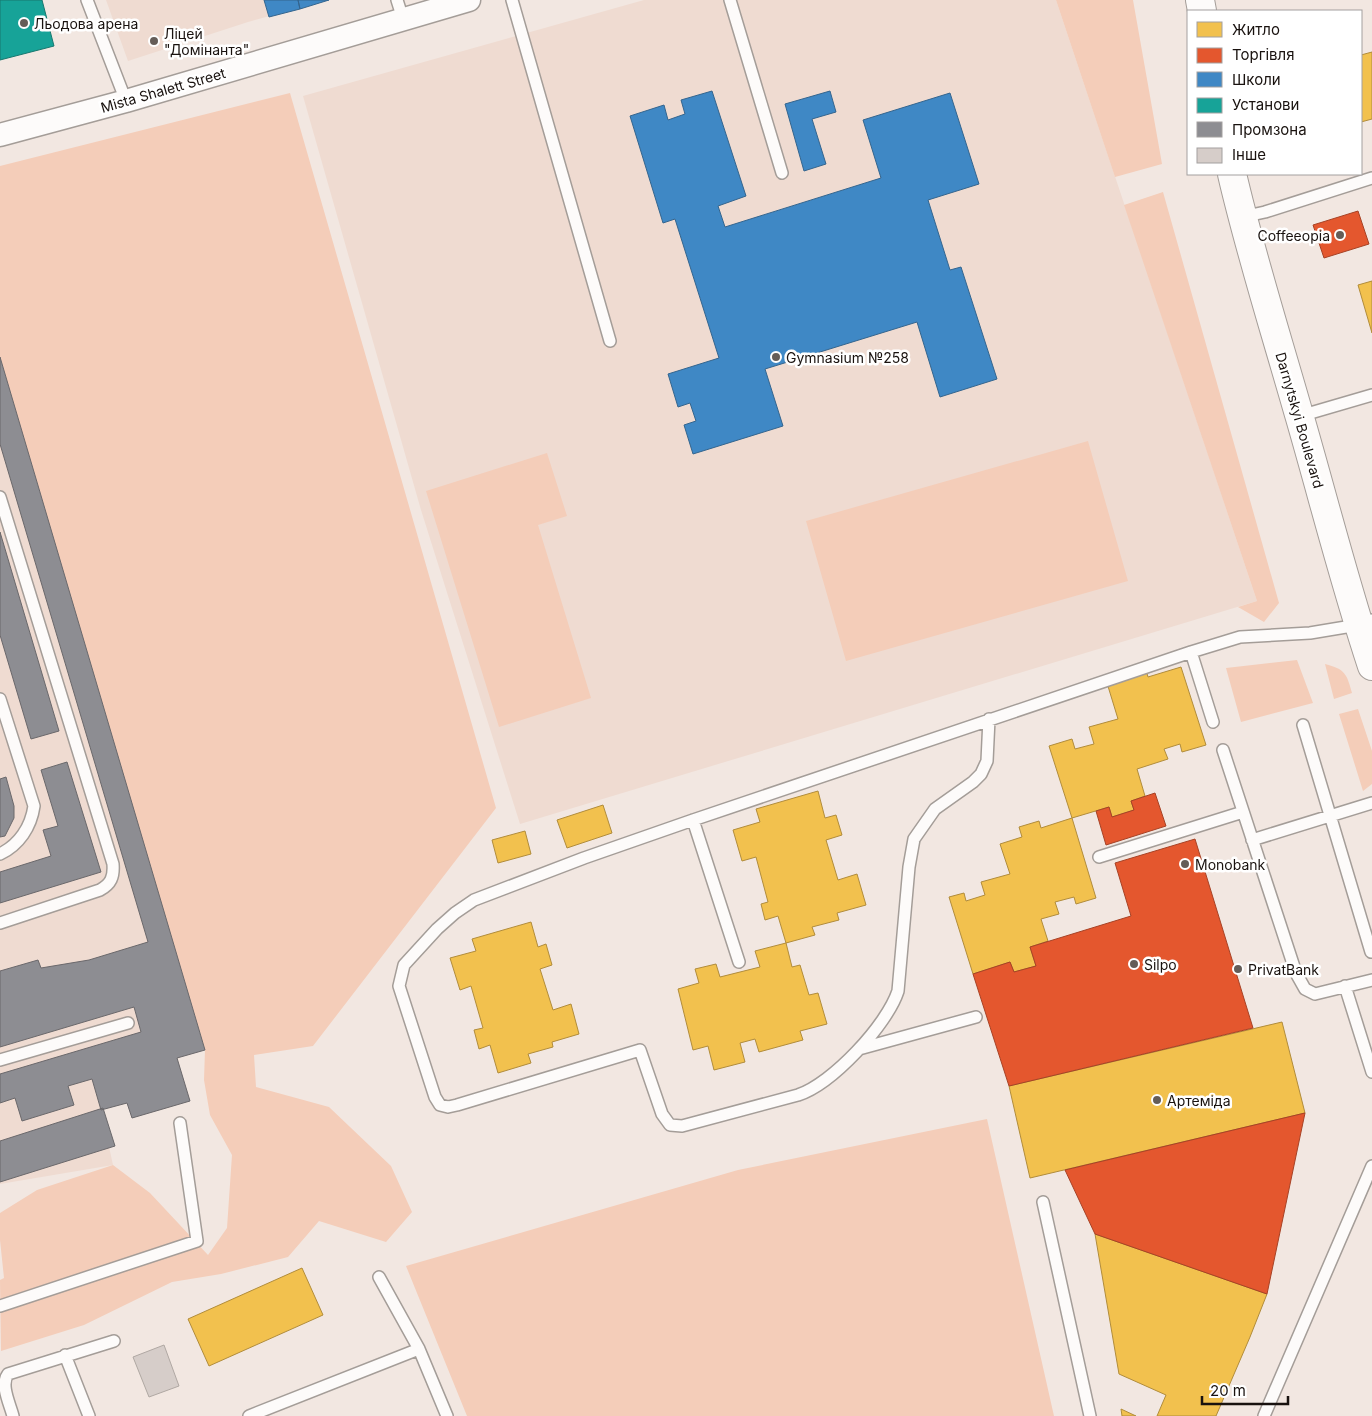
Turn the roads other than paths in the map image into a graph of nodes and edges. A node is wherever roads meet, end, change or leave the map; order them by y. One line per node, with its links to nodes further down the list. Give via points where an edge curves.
1 (87, 0): 6 (lane)
2 (469, 0): 5 (street, Mista Shalett Street)
3 (512, 0): 12 (lane)
4 (730, 0): 8 (lane)
5 (400, 10): 6 (street, Mista Shalett Street)
6 (126, 101): 7 (street, Mista Shalett Street)
7 (0, 135)
8 (782, 172)
9 (1232, 175): 11 (street, Darnytskyi Boulevard)
10 (1372, 178): 11 (lane)
11 (1242, 217): 14 (street, Darnytskyi Boulevard)
12 (610, 341)
13 (1372, 395): 14 (lane)
14 (1300, 416): 16 (street, Darnytskyi Boulevard)
15 (0, 497): 30 (lane, via 114,872 112,880 100,890)
16 (1365, 622): 17 (lane, via 1310,633 1240,637); 18 (street, Darnytskyi Boulevard)
17 (1191, 652): 20 (lane); 21 (lane)
18 (1372, 666)
19 (0, 699): 28 (lane, via 34,806 32,820 23,835)
20 (989, 719): 26 (lane); 37 (lane, via 986,761 981,774 935,809 914,839 898,991 889,1011)
21 (1213, 722)
22 (1303, 726): 31 (lane)
23 (1223, 750): 25 (lane)
24 (1372, 803): 27 (lane)
25 (1243, 812): 27 (lane); 29 (lane)
26 (693, 820): 32 (lane); 37 (lane, via 474,900 437,929 404,965 399,986 440,1105 457,1105 640,1050 662,1114 670,1125 682,1126 809,1092)
27 (1252, 840): 34 (lane, via 1296,973 1305,989 1315,994)
28 (0, 854)
29 (1099, 857)
30 (0, 923)
31 (1371, 952)
32 (739, 962)
33 (1372, 980): 34 (lane)
34 (1345, 986): 39 (lane)
35 (976, 1017): 37 (lane)
36 (128, 1023): 38 (lane)
37 (859, 1049)
38 (0, 1060)
39 (1372, 1072)
40 (180, 1123): 44 (lane, via 197,1241)
41 (1372, 1166): 53 (lane)
42 (1043, 1202): 52 (lane)
43 (379, 1277): 46 (lane)
44 (0, 1306)
45 (114, 1341): 47 (lane)
46 (419, 1349): 50 (lane); 51 (lane)
47 (65, 1355): 48 (lane, via 8,1374 4,1385); 49 (lane)
48 (13, 1416)
49 (89, 1416)
50 (249, 1416)
51 (447, 1416)
52 (1090, 1416)
53 (1264, 1416)

